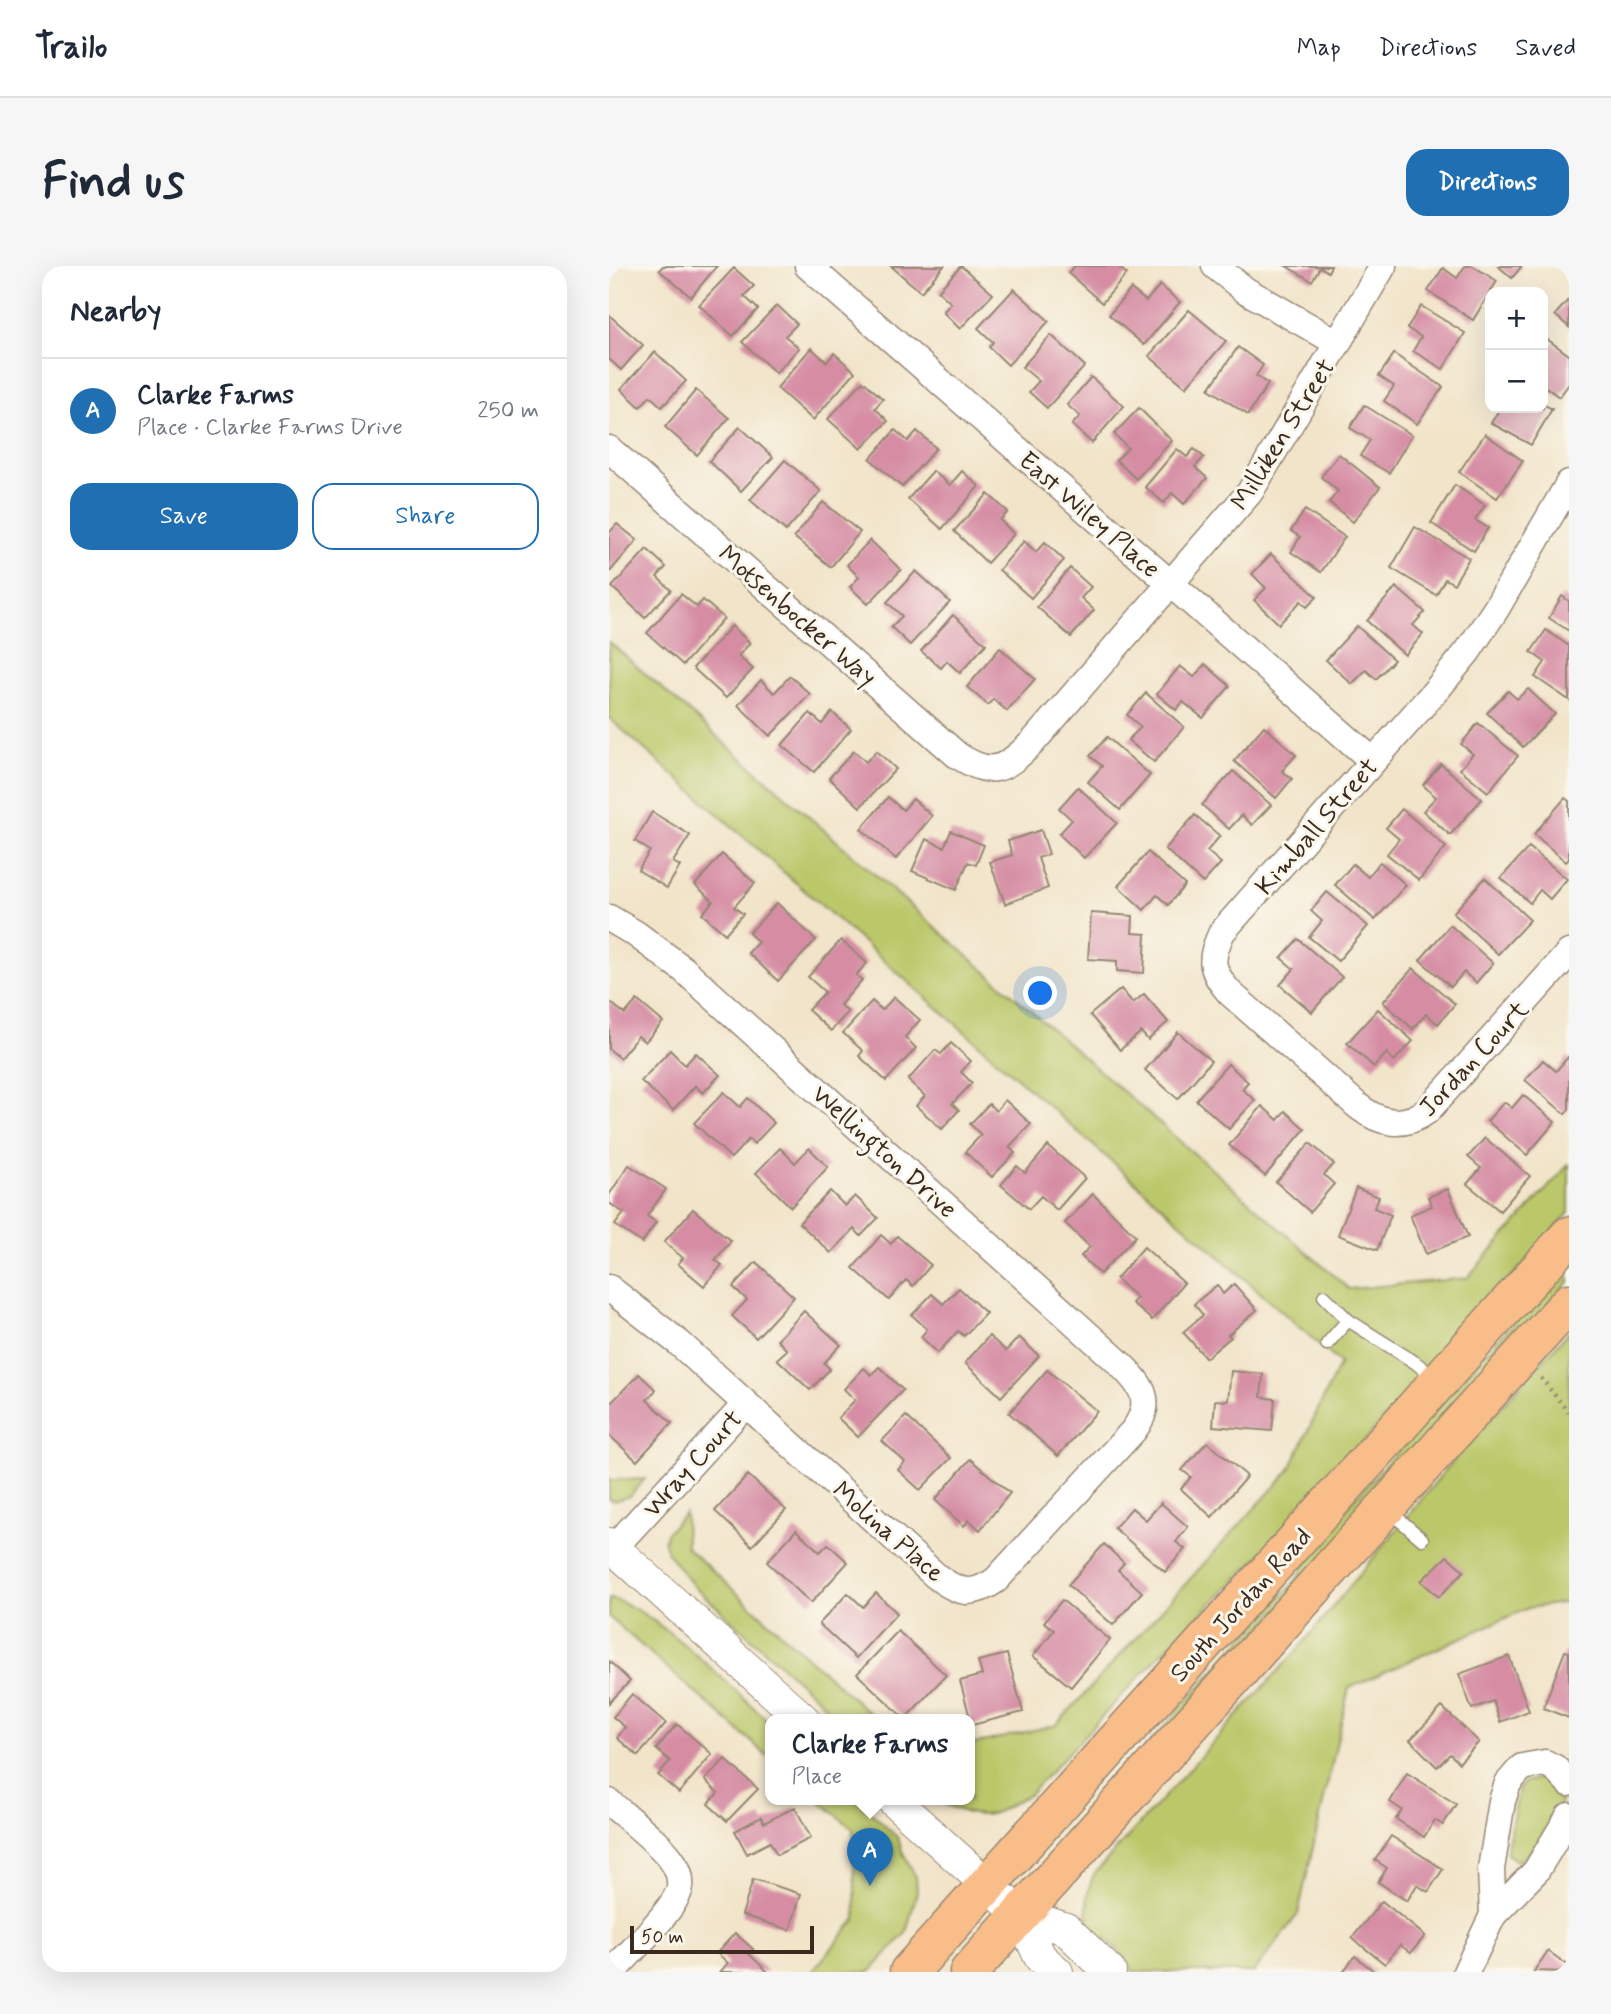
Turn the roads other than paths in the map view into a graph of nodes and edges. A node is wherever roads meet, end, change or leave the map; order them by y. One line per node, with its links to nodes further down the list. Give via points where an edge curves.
1 (808, 266): 7 (street, East Wiley Place)
2 (1215, 266): 4 (street, via 1245,290)
3 (1383, 266): 4 (street, Milliken Street)
4 (1338, 343): 7 (street, Milliken Street, via 1250,492)
5 (609, 449): 9 (street, Motsenbocker Way, via 957,755)
6 (1569, 483): 8 (street, Kimball Street, via 1481,634)
7 (1170, 584): 8 (street, East Wiley Place); 9 (street, Milliken Street, via 1032,743 1017,758)
8 (1373, 761): 12 (street, Kimball Street, via 1222,932 1212,963 1230,993 1359,1107 1382,1121)
9 (992, 770)
10 (609, 918): 20 (street, Wellington Drive, via 692,977 1116,1360 1133,1376)
11 (1569, 953): 12 (street, Jordan Court, via 1427,1111)
12 (1401, 1124)
13 (1569, 1236): 19 (main road, South Jordan Road)
14 (609, 1288): 21 (street, Molina Place, via 658,1324)
15 (1324, 1296): 17 (lane)
16 (1569, 1303): 22 (main road, South Jordan Road)
17 (1348, 1320): 18 (lane); 19 (lane)
18 (1327, 1344)
19 (1439, 1381): 30 (main road, South Jordan Road)
20 (1146, 1399): 21 (street, Molina Place, via 1145,1411 1133,1431 1006,1570 974,1592 948,1585 936,1576)
21 (747, 1404): 24 (street, Wray Court)
22 (1386, 1508): 23 (lane); 31 (main road, South Jordan Road)
23 (1422, 1539)
24 (611, 1548): 25 (street)
25 (797, 1714)
26 (1569, 1783): 32 (street, via 1545,1763 1522,1767 1508,1783 1491,1869)
27 (609, 1802): 33 (street, via 668,1855 681,1884 668,1909)
28 (899, 1805): 30 (street)
29 (1569, 1816): 32 (street, via 1536,1871)
30 (988, 1885): 31 (street); 34 (main road, South Jordan Road)
31 (1020, 1914): 35 (main road, South Jordan Road); 36 (street, via 1040,1957); 37 (street, via 1066,1929)
32 (1493, 1915): 38 (street)
33 (612, 1972)
34 (909, 1972)
35 (969, 1972)
36 (1057, 1972)
37 (1110, 1972)
38 (1466, 1972)

